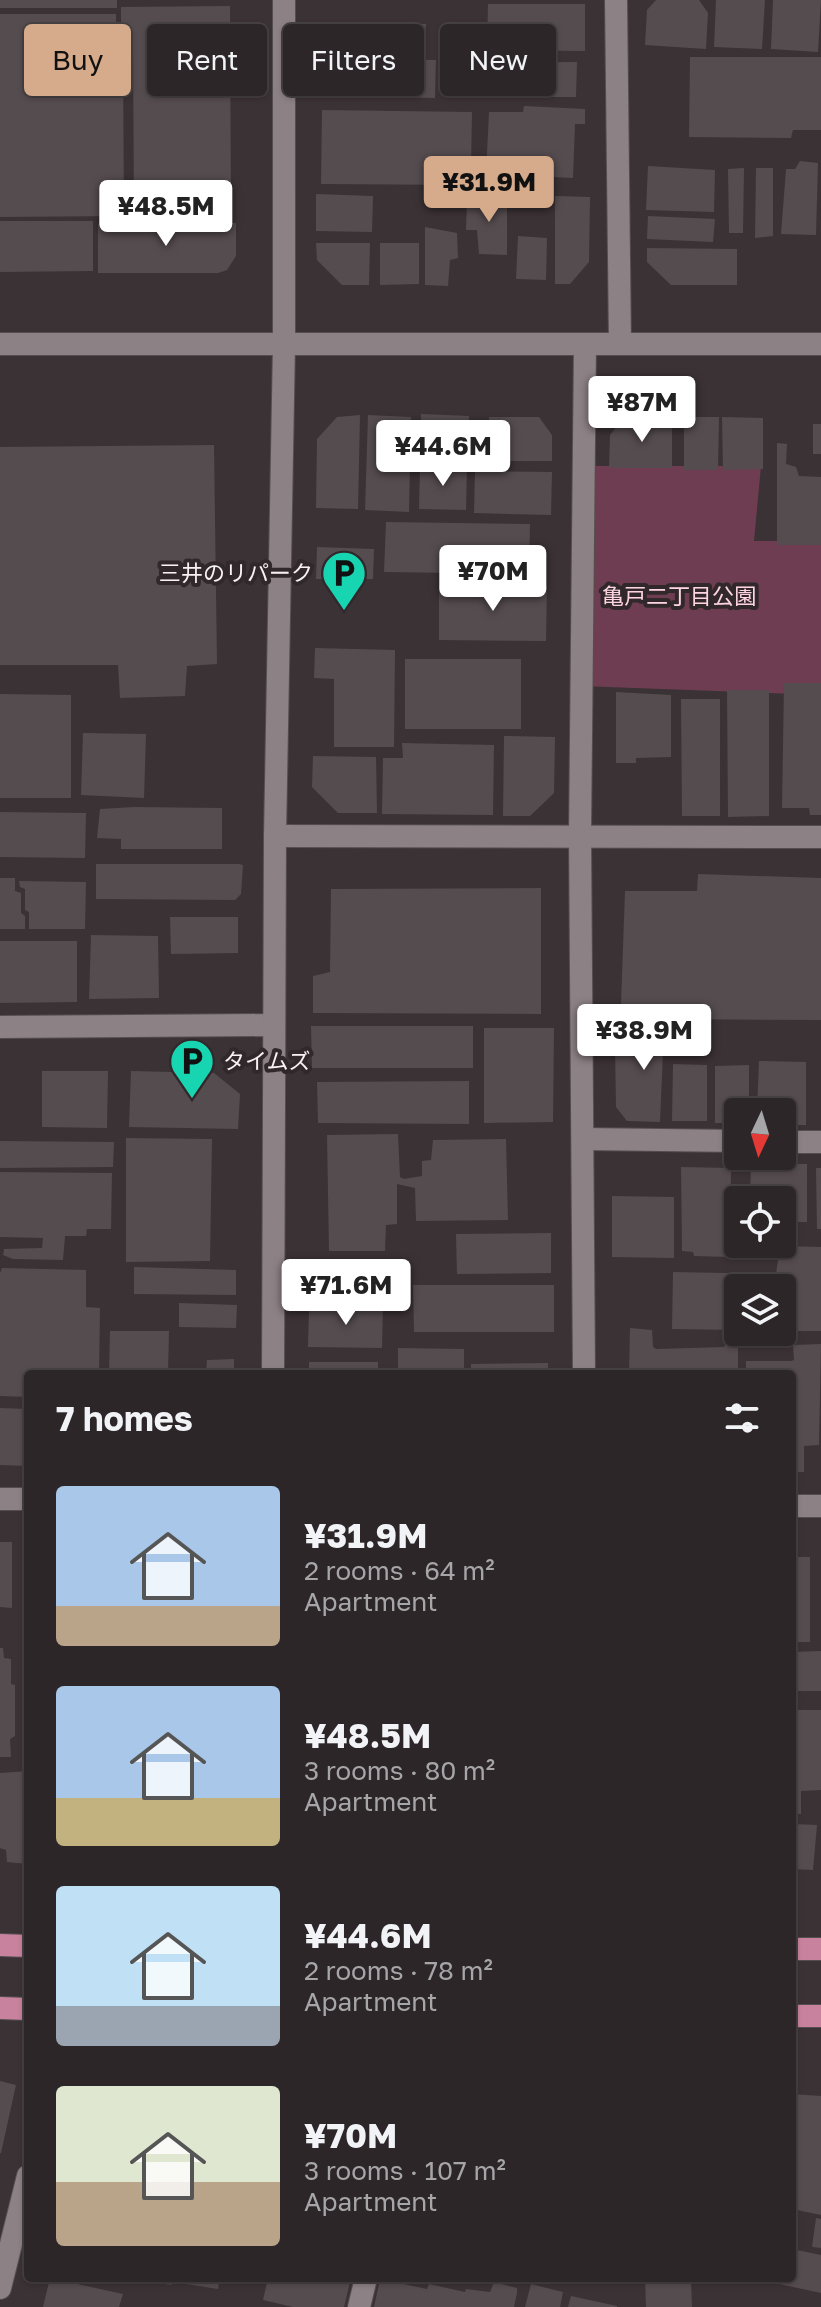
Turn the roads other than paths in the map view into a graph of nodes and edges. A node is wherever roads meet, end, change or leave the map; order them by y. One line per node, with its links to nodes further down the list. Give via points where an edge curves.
1 (284, 0): 4 (street)
2 (616, 0): 6 (street)
3 (0, 344): 4 (street)
4 (284, 344): 5 (street); 9 (street)
5 (585, 344): 6 (street); 8 (street)
6 (620, 344): 7 (street)
7 (821, 344)
8 (580, 835): 9 (street); 10 (street); 13 (street)
9 (275, 836): 11 (street)
10 (821, 837)
11 (273, 1025): 12 (street); 17 (street)
12 (0, 1027)
13 (584, 1139): 14 (street); 18 (street)
14 (724, 1141)
15 (796, 1142): 16 (street)
16 (821, 1142)
17 (273, 1370)
18 (584, 1370)
19 (0, 1499): 20 (street)
20 (24, 1499)
21 (796, 1506): 22 (street)
22 (821, 1506)
23 (0, 1945): 24 (main road)
24 (24, 1946)
25 (796, 1949): 26 (main road)
26 (821, 1949)
27 (0, 2008): 28 (main road)
28 (24, 2009)
29 (796, 2016): 30 (main road)
30 (821, 2016)
31 (24, 2192): 33 (street)
32 (365, 2282): 34 (street)
33 (0, 2288)
34 (359, 2307)

